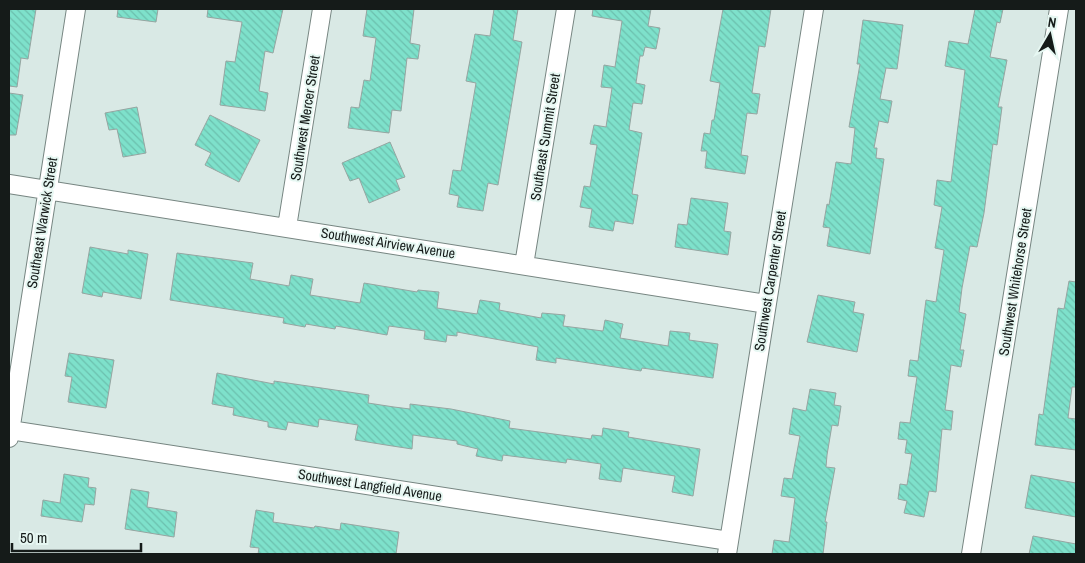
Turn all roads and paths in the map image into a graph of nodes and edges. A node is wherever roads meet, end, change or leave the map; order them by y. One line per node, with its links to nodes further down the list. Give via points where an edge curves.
1 (76, 9): 7 (street, Southeast Warwick Street)
2 (322, 9): 8 (street, Southwest Mercer Street)
3 (566, 9): 9 (street, Southeast Summit Street)
4 (814, 9): 10 (street, Southwest Carpenter Street)
5 (1059, 9): 13 (street, Southwest Whitehorse Street)
6 (9, 184): 7 (street, Southwest Airview Avenue)
7 (47, 190): 8 (street, Southwest Airview Avenue); 11 (street, Southeast Warwick Street)
8 (287, 227): 9 (street, Southwest Airview Avenue)
9 (524, 265): 10 (street, Southwest Airview Avenue)
10 (766, 304): 12 (street, Southwest Carpenter Street)
11 (9, 434): 12 (street, Southwest Langfield Avenue)
12 (728, 547)
13 (971, 554)

